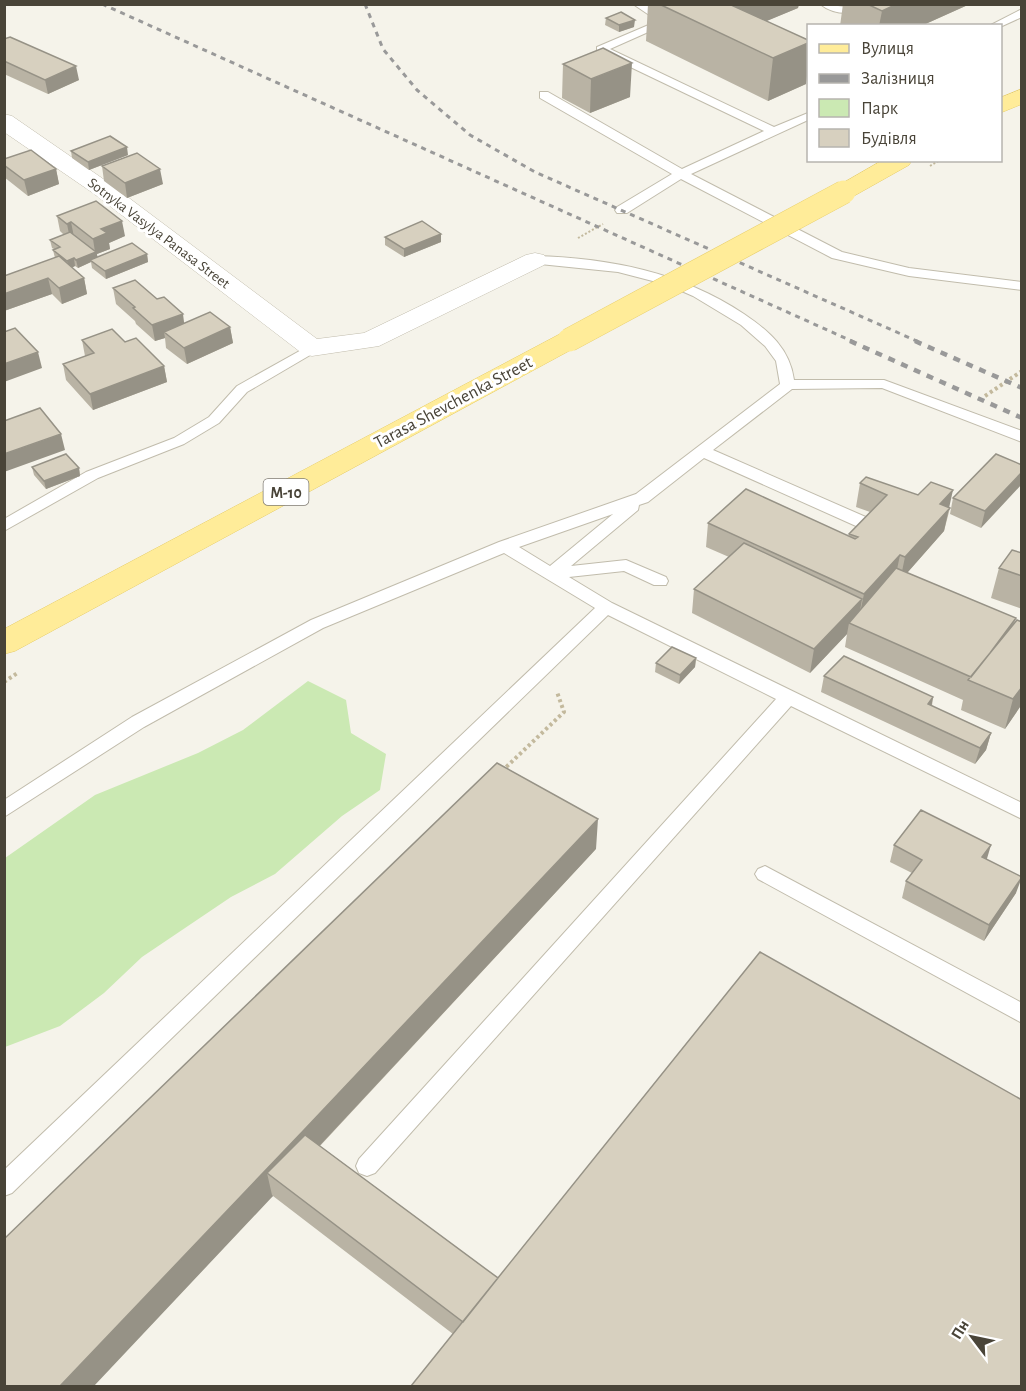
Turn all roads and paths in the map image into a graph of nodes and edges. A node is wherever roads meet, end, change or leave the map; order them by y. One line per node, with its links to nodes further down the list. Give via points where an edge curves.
1 (825, 4): 2 (lane, via 838,11 854,11)
2 (868, 4)
3 (647, 6): 11 (lane, via 668,21 601,49)
4 (1022, 12): 5 (lane)
5 (998, 24)
6 (544, 95): 13 (lane)
7 (1022, 95): 8 (main road)
8 (1002, 106)
9 (807, 116): 11 (lane)
10 (4, 121): 17 (street, Sotnyka Vasylya Panasa Street, via 101,188)
11 (775, 132): 13 (lane)
12 (897, 162): 28 (main road, Tarasa Shevchenka Street / М-10, bridge)
13 (681, 174): 14 (lane); 16 (lane, via 837,255 909,272)
14 (622, 210)
15 (535, 260): 17 (street, via 370,340); 18 (lane, via 601,264 688,288 737,315 760,333 783,358)
16 (1022, 286)
17 (312, 348): 23 (lane, via 242,389 214,420 188,436 92,475)
18 (788, 385): 19 (lane, via 884,384); 20 (lane)
19 (1022, 437)
20 (702, 452): 21 (lane); 22 (lane)
21 (642, 498): 24 (lane); 25 (lane)
22 (862, 522)
23 (4, 526)
24 (505, 546): 25 (lane); 32 (lane, via 317,624 138,722)
25 (551, 574): 26 (lane, via 626,565); 27 (lane)
26 (660, 581)
27 (606, 607): 29 (lane); 30 (lane)
28 (4, 643)
29 (546, 665): 31 (path, via 564,712); 37 (lane)
30 (788, 697): 33 (lane); 36 (lane)
31 (495, 778)
32 (4, 810)
33 (1022, 812)
34 (765, 874): 35 (lane)
35 (1022, 1014)
36 (367, 1166)
37 (4, 1186)

